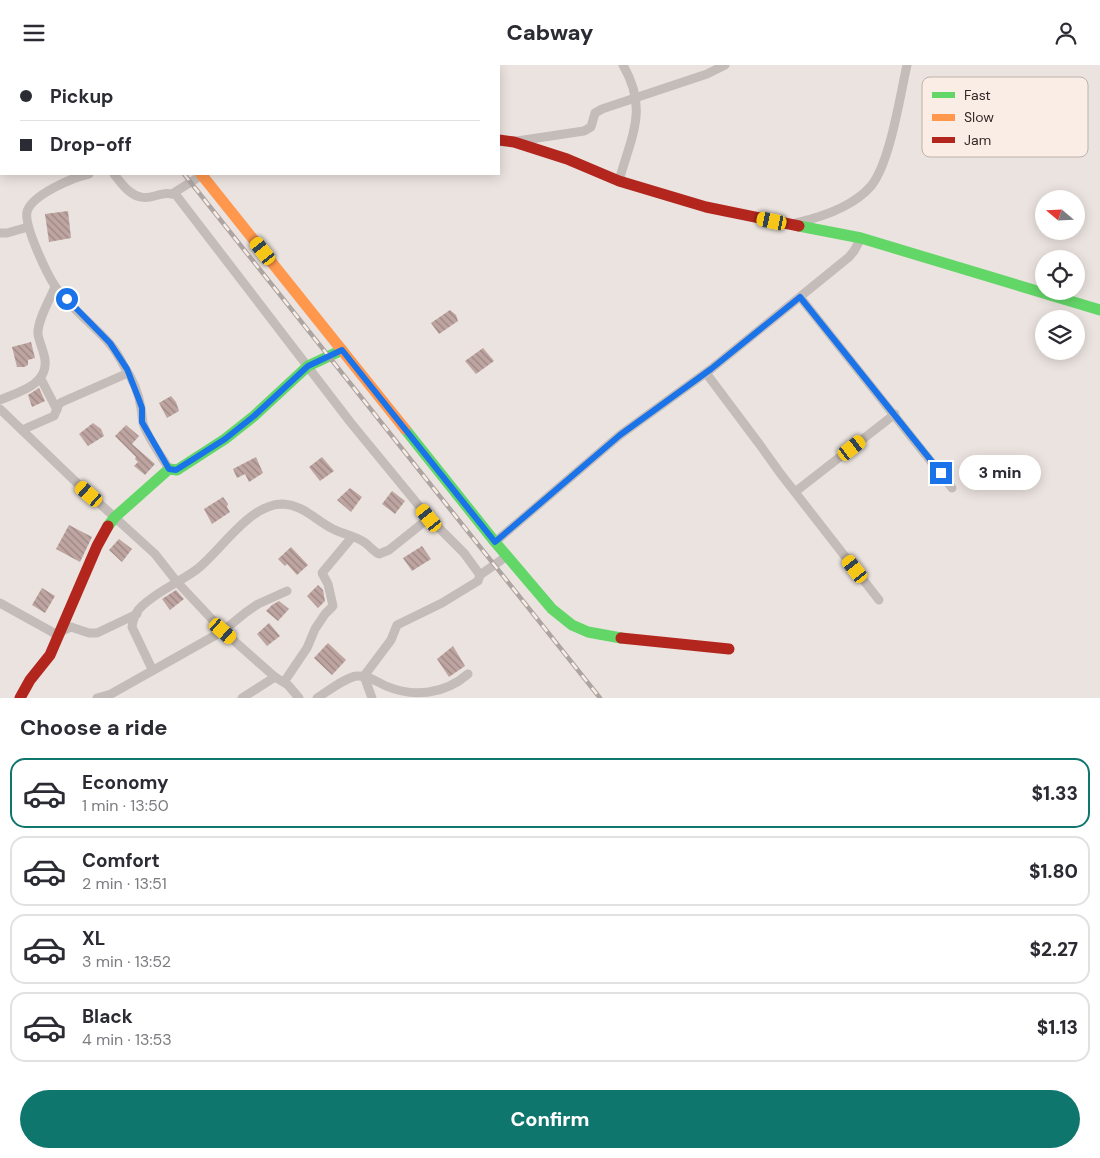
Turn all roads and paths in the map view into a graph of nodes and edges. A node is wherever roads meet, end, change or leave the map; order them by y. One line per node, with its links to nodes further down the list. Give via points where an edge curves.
1 (623, 65): 4 (street)
2 (906, 65): 13 (street, via 889,143 881,169 871,186 852,202 817,218)
3 (719, 66): 4 (street, via 707,75)
4 (635, 98): 6 (street, via 595,113 591,127 584,131); 11 (street, via 637,120)
5 (500, 140): 6 (street)
6 (514, 142): 11 (street, via 567,159)
7 (86, 175): 14 (street, via 56,187 34,201 27,212)
8 (115, 175): 12 (street, via 130,193 142,198 166,192)
9 (200, 175): 12 (street)
10 (203, 175): 20 (street)
11 (619, 181): 13 (street, via 706,207)
12 (172, 194): 21 (street, via 176,195)
13 (793, 224): 16 (street)
14 (28, 227): 15 (street); 17 (street)
15 (0, 233)
16 (861, 238): 18 (street, via 849,257); 19 (street)
17 (55, 287): 22 (street, via 110,343); 24 (street, via 39,325 38,335 45,362)
18 (800, 297): 23 (street); 28 (street)
19 (1100, 310)
20 (342, 350): 21 (street); 36 (street)
21 (308, 366): 30 (street, via 225,439 176,470); 34 (street)
22 (128, 373): 27 (street, via 62,402); 30 (street, via 142,408 142,422)
23 (706, 373): 32 (street); 36 (street, via 620,435)
24 (41, 379): 25 (street); 27 (street)
25 (0, 400)
26 (0, 409): 29 (street)
27 (57, 410): 29 (street, via 54,416)
28 (895, 414): 31 (street); 32 (street)
29 (22, 430): 33 (street)
30 (169, 469): 33 (street)
31 (952, 488)
32 (795, 492): 41 (street)
33 (115, 517): 39 (street, via 155,554); 45 (street, via 97,546)
34 (429, 518): 35 (street, via 383,554); 38 (street, via 464,553)
35 (352, 537): 39 (street, via 300,507 284,504 268,507 240,526 197,569); 51 (street, via 322,573 333,607 315,629 307,648)
36 (495, 542): 37 (street)
37 (507, 556): 38 (street); 46 (street, via 552,609 572,625 588,632)
38 (480, 575): 49 (street, via 478,581 442,603 397,625 391,640)
39 (177, 582): 43 (street, via 153,597); 44 (street)
40 (287, 591): 44 (street, via 245,613)
41 (879, 600)
42 (0, 603): 45 (street, via 54,633)
43 (137, 614): 45 (street, via 97,633 71,627); 47 (street, via 132,627)
44 (223, 631): 47 (street); 50 (street)
45 (60, 632): 54 (street, via 45,663)
46 (729, 649)
47 (152, 669): 52 (street)
48 (468, 674): 53 (street, via 452,687)
49 (364, 676): 53 (street, via 395,690); 58 (street, via 351,678); 59 (street)
50 (275, 677): 51 (street); 56 (street)
51 (284, 682): 57 (street)
52 (119, 694): 55 (street)
53 (421, 696)
54 (20, 698)
55 (97, 698)
56 (242, 698)
57 (299, 698)
58 (317, 698)
59 (372, 698)

